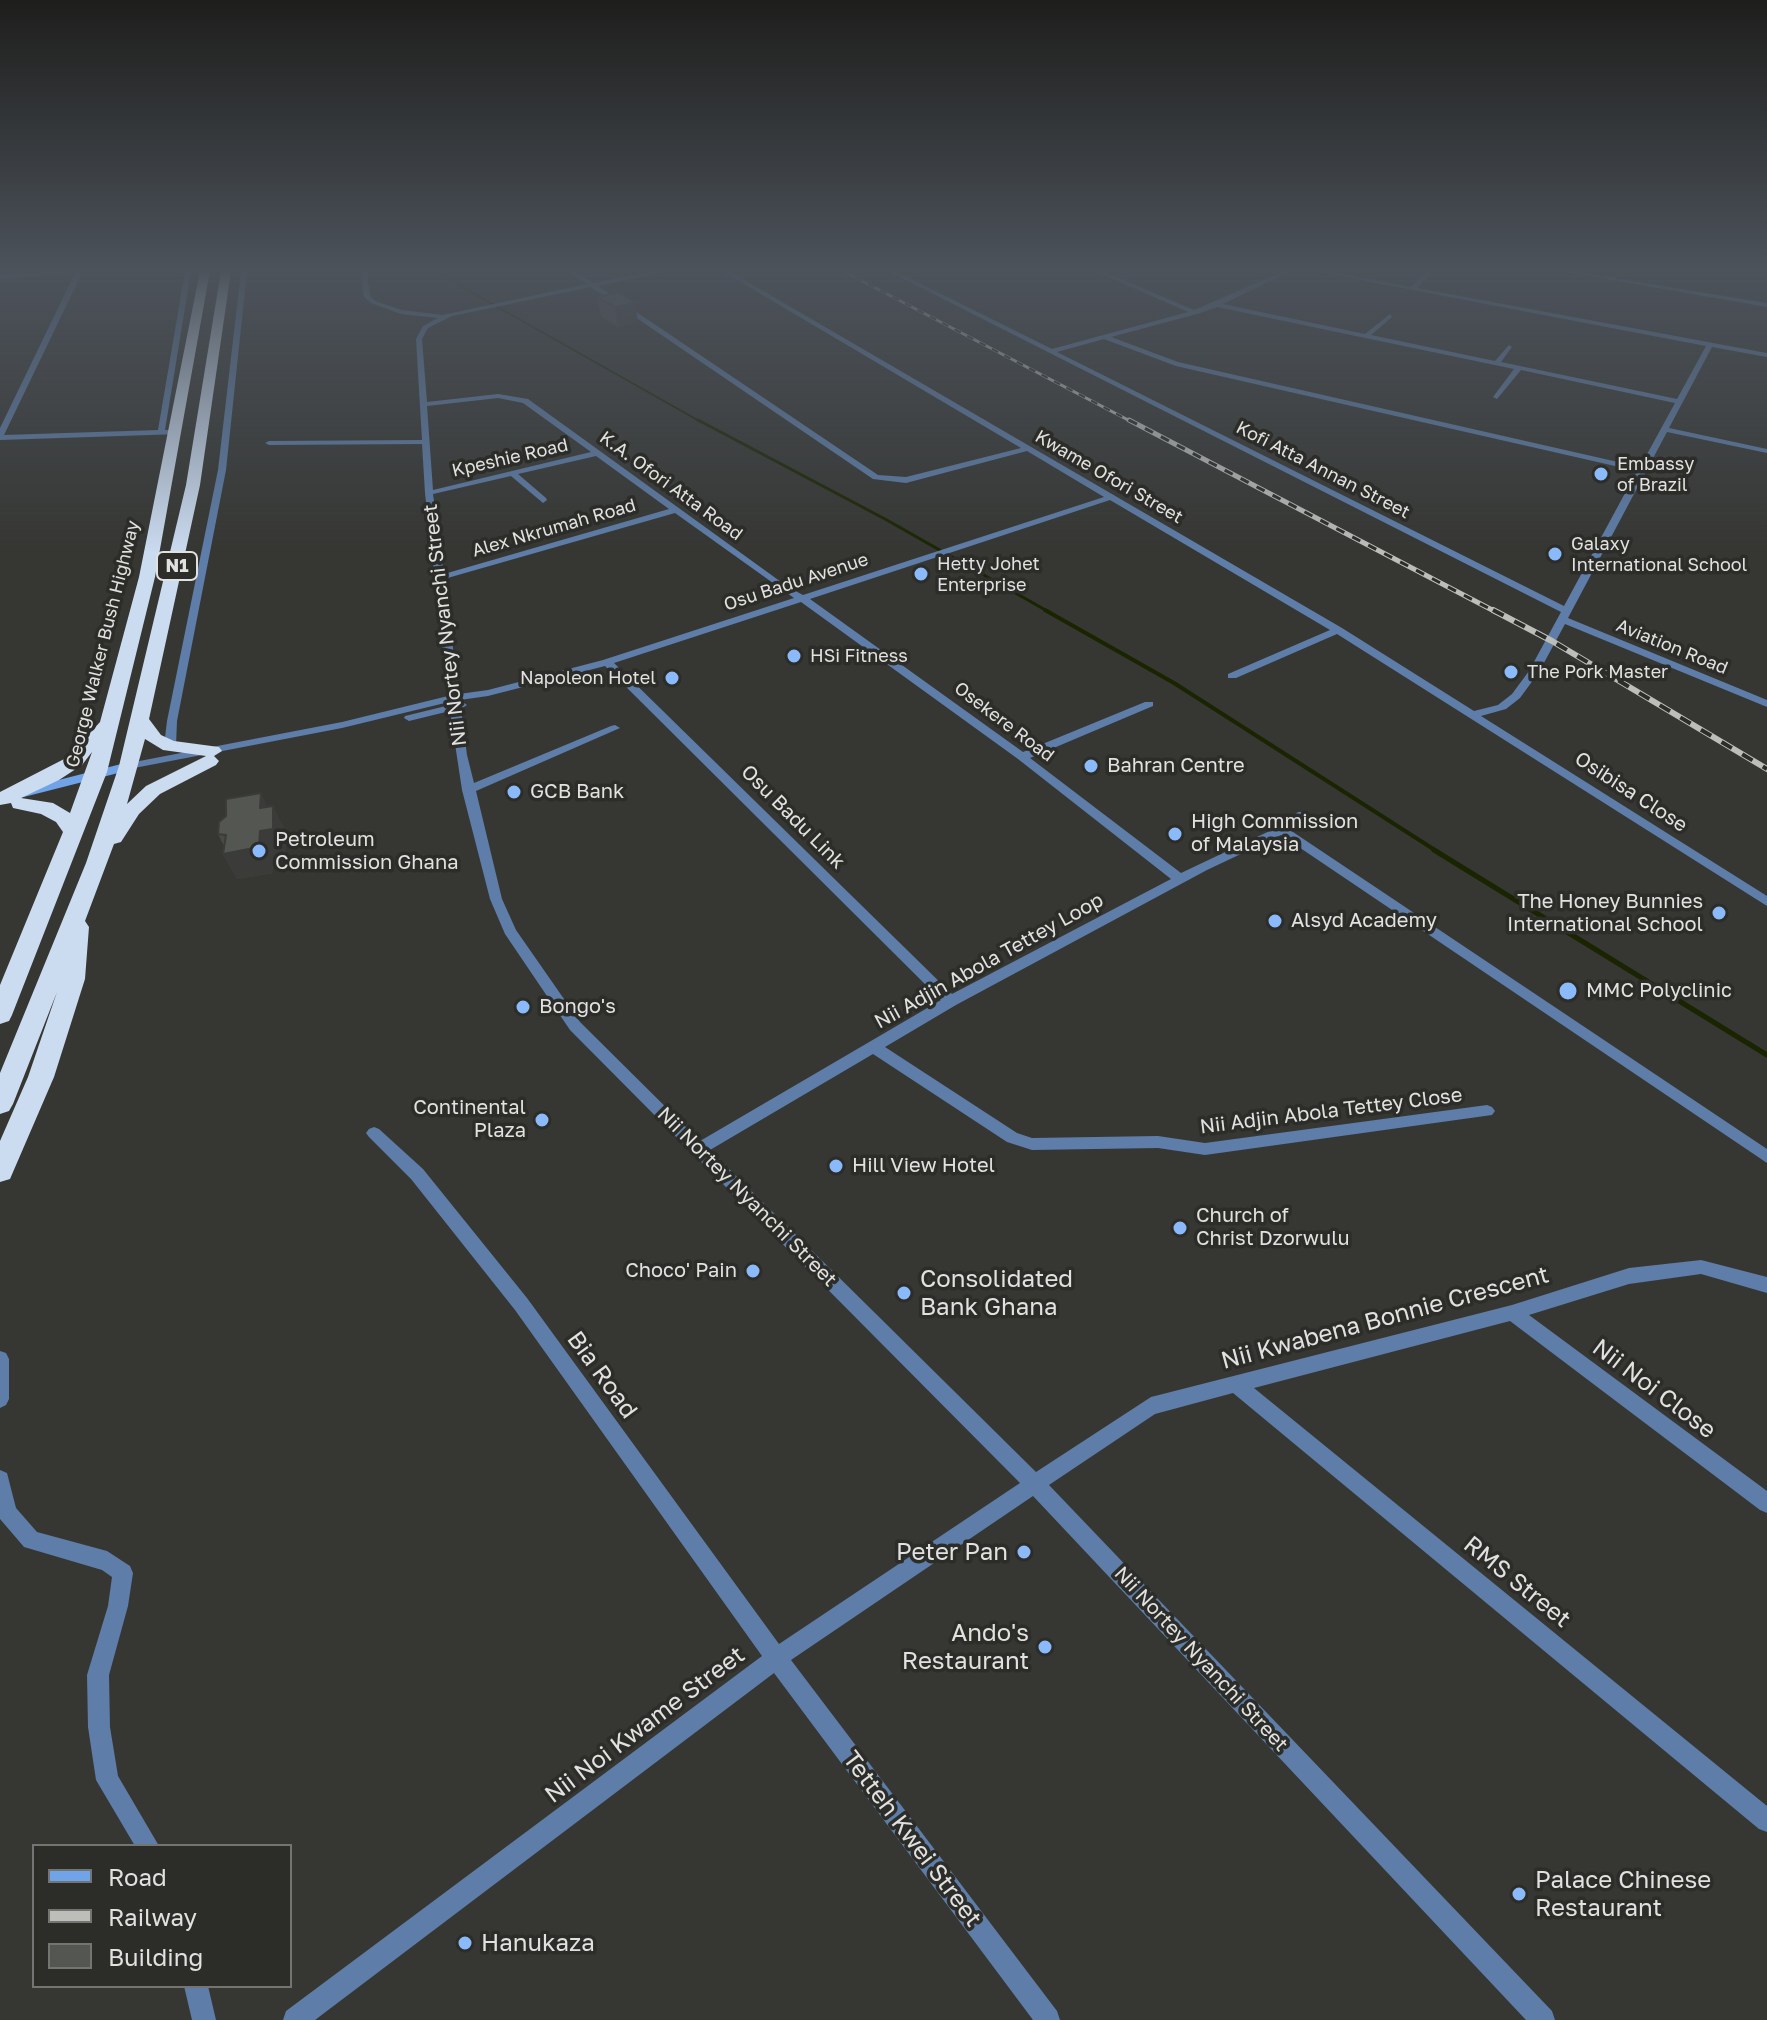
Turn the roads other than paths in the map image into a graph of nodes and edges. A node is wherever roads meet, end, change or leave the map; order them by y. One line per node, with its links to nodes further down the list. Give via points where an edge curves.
1 (35, 365): 20 (street)
2 (172, 365): 19 (street)
3 (189, 365): 18 (highway, George Walker Bush Highway / N1)
4 (211, 365): 43 (highway, N1, via 187,512)
5 (234, 365): 45 (street, via 222,470)
6 (421, 365): 16 (street, Nii Nortey Nyanchi Street)
7 (710, 365): 23 (street, via 876,477 906,480)
8 (887, 365): 23 (street, Kwame Ofori Street)
9 (1081, 365): 34 (street, Kofi Atta Annan Street)
10 (1182, 365): 26 (street)
11 (1502, 365): 13 (street)
12 (1698, 365): 15 (street)
13 (1518, 369): 14 (street); 15 (street)
14 (1497, 397)
15 (1678, 401): 17 (street)
16 (425, 404): 21 (street, Nii Nortey Nyanchi Street); 25 (street, K.A. Ofori Atta Road, via 513,397)
17 (1663, 429): 24 (street); 26 (street)
18 (177, 432): 19 (street); 41 (highway, George Walker Bush Highway / N1)
19 (161, 433): 20 (street)
20 (0, 437)
21 (427, 442): 22 (street); 28 (street, Nii Nortey Nyanchi Street)
22 (269, 443)
23 (1029, 448): 29 (street, Kwame Ofori Street)
24 (1767, 451)
25 (597, 453): 27 (street, Kpeshie Road); 31 (street, K.A. Ofori Atta Road)
26 (1642, 470): 34 (street)
27 (512, 473): 28 (street, Kpeshie Road); 30 (street)
28 (429, 493): 32 (street, Nii Nortey Nyanchi Street)
29 (1112, 497): 33 (street, Osu Badu Avenue); 35 (street, Kwame Ofori Street)
30 (543, 500)
31 (677, 510): 32 (street, Alex Nkrumah Road); 33 (street, K.A. Ofori Atta Road)
32 (439, 578): 38 (street, Nii Nortey Nyanchi Street)
33 (804, 599): 36 (street, Osu Badu Avenue); 47 (street, Osekere Road)
34 (1566, 616): 40 (street, Aviation Road); 42 (street, via 1516,696 1502,707)
35 (1338, 630): 37 (street); 42 (street, Kwame Ofori Street)
36 (607, 662): 38 (street, Osu Badu Avenue); 59 (street, Osu Badu Link)
37 (1232, 676)
38 (454, 703): 46 (street, Osu Badu Avenue); 50 (street, Nii Nortey Nyanchi Street)
39 (1149, 704): 47 (street)
40 (1767, 704)
41 (113, 711): 49 (highway, George Walker Bush Highway / N1); 51 (highway, via 75,761)
42 (1475, 714): 57 (street, Osibisa Close)
43 (140, 719): 45 (highway, via 154,739); 48 (highway, N1)
44 (615, 728): 50 (street)
45 (170, 746): 46 (highway)
46 (210, 756): 48 (street, Osu Badu Avenue); 55 (highway, via 153,790 132,810)
47 (1022, 757): 56 (street, Osekere Road)
48 (127, 771): 49 (main road); 55 (highway, N1)
49 (95, 777): 51 (main road); 54 (highway, George Walker Bush Highway / N1)
50 (468, 790): 65 (street, Nii Nortey Nyanchi Street, via 496,899 510,931 575,1026)
51 (5, 803): 54 (highway, via 46,808 64,818)
52 (1302, 815): 53 (street, Nii Adjin Abola Tettey Loop)
53 (1282, 830): 56 (street, Nii Adjin Abola Tettey Loop); 66 (street)
54 (72, 831): 60 (highway, George Walker Bush Highway / N1)
55 (97, 863): 58 (highway, N1)
56 (1180, 879): 59 (street, Nii Adjin Abola Tettey Loop)
57 (1767, 902)
58 (79, 908): 62 (highway, N1); 67 (highway, via 73,979 41,1077)
59 (951, 1001): 61 (street, Nii Adjin Abola Tettey Loop)
60 (0, 1015)
61 (874, 1047): 63 (street, Nii Adjin Abola Tettey Close, via 1012,1138 1043,1145 1158,1142 1205,1149); 65 (street, Nii Adjin Abola Tettey Loop)
62 (0, 1104)
63 (1487, 1111)
64 (374, 1133): 76 (street, Bia Road, via 417,1174 505,1283)
65 (699, 1149): 74 (street, Nii Nortey Nyanchi Street)
66 (1767, 1157)
67 (0, 1171)
68 (1767, 1285): 69 (street, Nii Kwabena Bonnie Crescent, via 1701,1267 1629,1276)
69 (1512, 1313): 71 (street, Nii Kwabena Bonnie Crescent); 75 (street, Nii Noi Close)
70 (0, 1359): 72 (street)
71 (1234, 1383): 74 (street, Nii Kwabena Bonnie Crescent, via 1151,1406); 77 (street, RMS Street)
72 (0, 1399)
73 (0, 1480): 78 (street, via 7,1513 31,1540 107,1561 123,1573 98,1675 99,1727 107,1780)
74 (1034, 1483): 76 (street, Nii Noi Kwame Street); 83 (street, Nii Nortey Nyanchi Street)
75 (1767, 1503)
76 (776, 1658): 81 (street, Nii Noi Kwame Street); 82 (street, Tetteh Kwei Street)
77 (1767, 1821)
78 (147, 1844)
79 (196, 1988): 80 (street)
80 (204, 2020)
81 (295, 2020)
82 (1048, 2020)
83 (1543, 2020)

